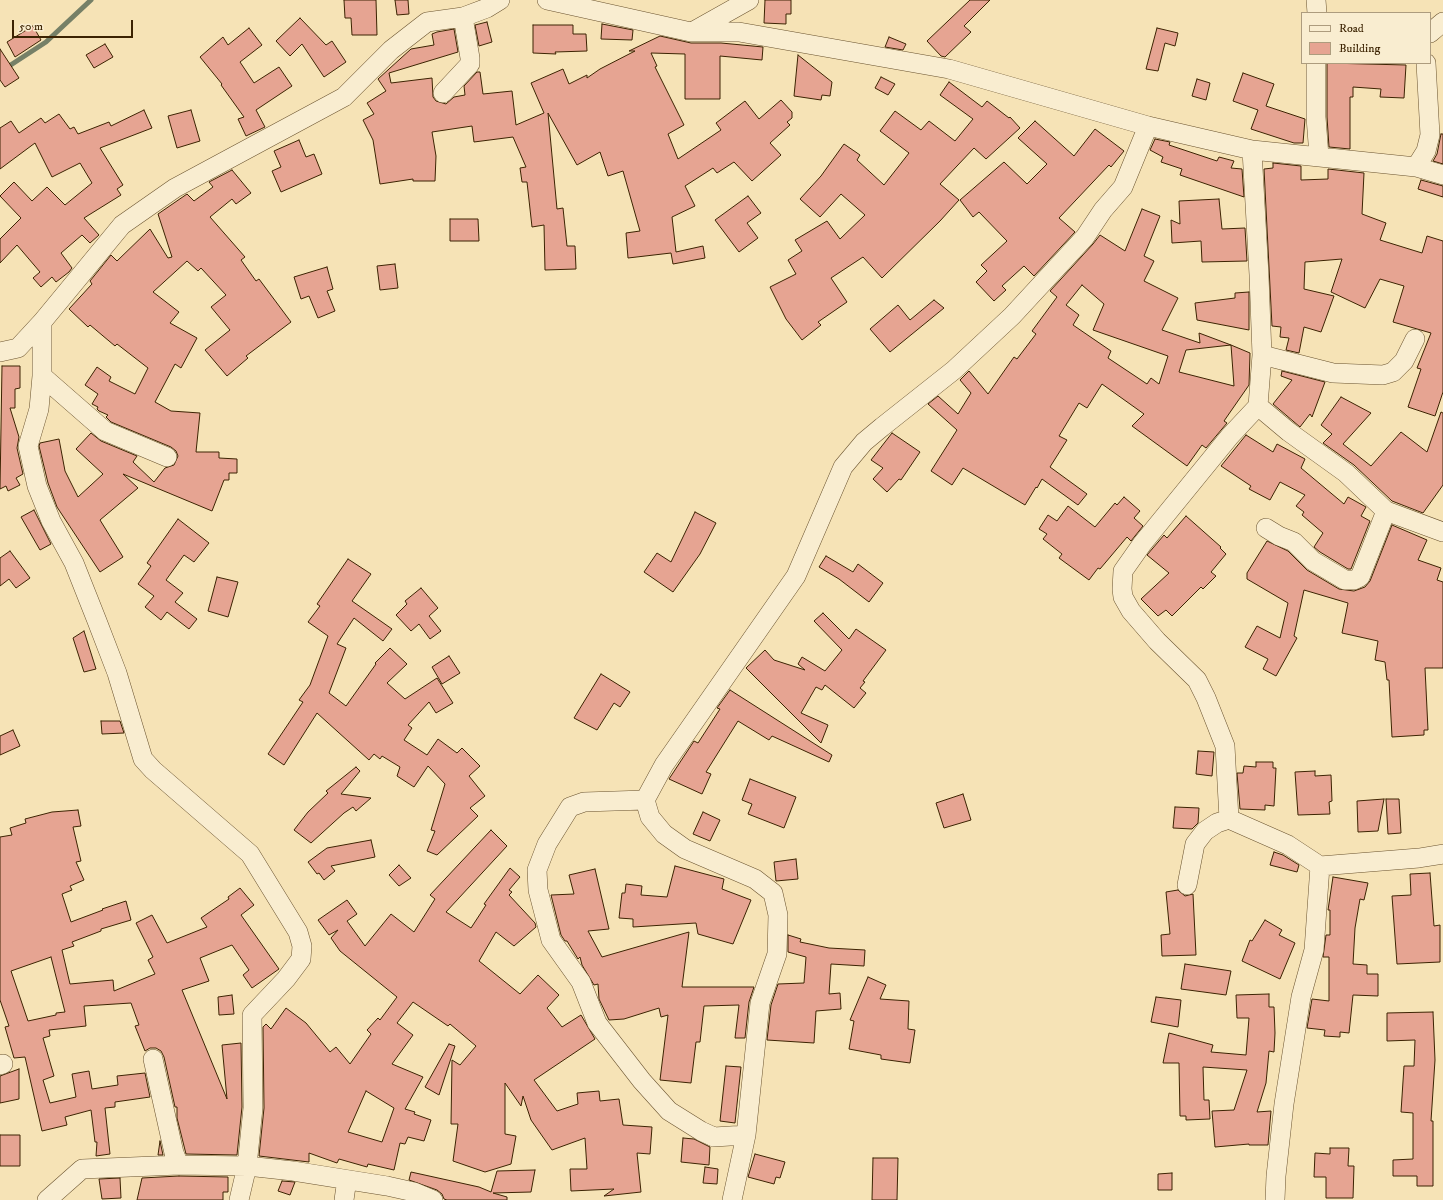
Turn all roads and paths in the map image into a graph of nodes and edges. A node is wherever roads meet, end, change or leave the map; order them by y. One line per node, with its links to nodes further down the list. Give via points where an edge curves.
1 (500, 0): 7 (street)
2 (547, 0): 5 (street)
3 (749, 0): 9 (street)
4 (1316, 0): 6 (street)
5 (576, 3): 9 (street)
6 (1317, 12)
7 (463, 17): 13 (street, via 470,64); 19 (street, via 427,22 391,50 344,97 175,188 122,225)
8 (1443, 22): 10 (street)
9 (691, 32): 14 (street, via 739,32 949,69)
10 (1431, 33)
11 (1316, 64): 16 (street)
12 (1426, 64): 17 (street, via 1430,136 1426,151)
13 (443, 93)
14 (1148, 126): 15 (street); 29 (street, via 1123,187 1103,210 1085,237 1012,316 954,370 860,446 843,467 796,576 664,765)
15 (1252, 150): 16 (street); 22 (street)
16 (1319, 156): 17 (street)
17 (1416, 167): 18 (street)
18 (1443, 175)
19 (42, 322): 21 (street, via 18,348); 23 (street)
20 (1416, 339): 22 (street, via 1404,361 1393,372 1383,375 1333,373)
21 (0, 352)
22 (1262, 355): 24 (street)
23 (42, 376): 25 (street, via 105,430); 37 (street, via 39,410 28,446 37,486 51,521 74,563 97,621 117,673 143,759 250,854 298,932 302,946 302,958 252,1015 253,1108)
24 (1258, 406): 26 (street, via 1346,473); 30 (street, via 1142,544 1123,571 1122,581 1123,597 1131,611 1157,642 1197,680 1206,698 1225,746)
25 (167, 457)
26 (1386, 511): 27 (street, via 1360,577 1354,580 1345,580 1313,561 1294,542); 28 (street)
27 (1266, 528)
28 (1443, 532)
29 (645, 800): 35 (street, via 650,817 664,834 685,849 755,879 773,893 778,915 777,954 760,1003); 35 (street, via 584,802 570,807 558,823 537,870 538,890 551,940 581,982 597,1022 642,1081 669,1111 714,1136)
30 (1230, 819): 32 (street, via 1288,845); 33 (street, via 1217,823 1205,831 1195,844)
31 (1443, 854): 32 (street)
32 (1320, 866): 42 (street, via 1314,950 1301,997 1284,1104)
33 (1187, 885)
34 (153, 1059): 36 (street)
35 (746, 1135): 41 (street)
36 (179, 1165): 37 (street); 38 (street, via 82,1169)
37 (246, 1166): 39 (street); 40 (street, via 293,1170 387,1186 414,1192)
38 (47, 1200)
39 (240, 1200)
40 (433, 1200)
41 (732, 1200)
42 (1275, 1200)

